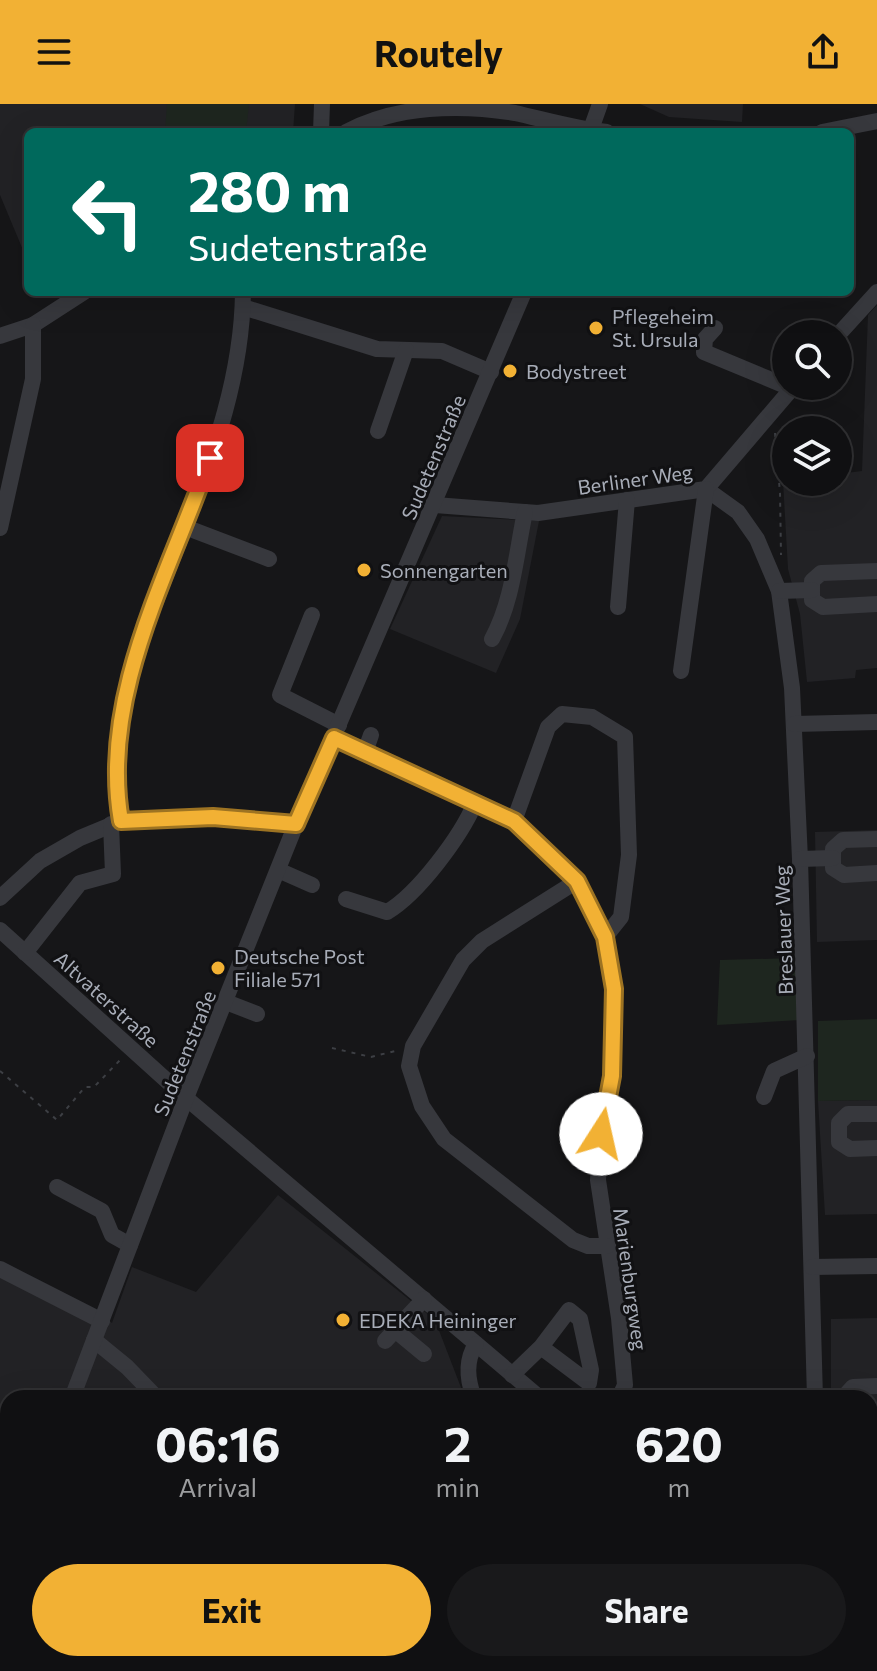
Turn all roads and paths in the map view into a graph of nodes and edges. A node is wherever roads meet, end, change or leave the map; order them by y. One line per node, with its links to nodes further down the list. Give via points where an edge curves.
1 (322, 104): 4 (street)
2 (600, 104): 7 (street)
3 (877, 121): 8 (street)
4 (321, 128)
5 (353, 128): 6 (street, via 372,118 471,106)
6 (581, 128)
7 (596, 128)
8 (842, 128)
9 (877, 292): 13 (street)
10 (78, 296): 14 (street)
11 (522, 296): 18 (street, Sudetenstraße)
12 (243, 300): 17 (street, via 377,349); 28 (street, via 230,395)
13 (852, 320)
14 (33, 325): 16 (street); 23 (street, via 33,379)
15 (715, 328): 19 (street, via 705,339 704,352)
16 (0, 336)
17 (406, 350): 18 (street, via 442,351); 22 (street)
18 (491, 372): 26 (street, Sudetenstraße)
19 (772, 379)
20 (779, 400): 21 (street, Berliner Weg)
21 (773, 408): 24 (street, Berliner Weg); 31 (path)
22 (378, 431)
23 (5, 484): 29 (street)
24 (706, 489): 25 (street, Berliner Weg); 34 (street, Breslauer Weg, via 738,512 757,539); 39 (street)
25 (627, 500): 27 (street, Berliner Weg); 36 (street)
26 (435, 505): 27 (street, Berliner Weg); 42 (street, Sudetenstraße)
27 (525, 512): 38 (street, via 509,594)
28 (185, 527): 30 (street); 47 (street, via 133,668 116,764)
29 (0, 528)
30 (269, 559)
31 (781, 562)
32 (877, 571): 33 (street, via 821,573 812,581)
33 (812, 590): 34 (street); 35 (street, via 812,600 823,607)
34 (779, 591): 41 (street, Breslauer Weg)
35 (877, 604)
36 (618, 607)
37 (312, 615): 42 (street, via 280,695)
38 (492, 639)
39 (681, 671)
40 (877, 722): 41 (street)
41 (794, 724): 51 (street, Breslauer Weg)
42 (337, 732): 44 (street, Marienburgweg); 48 (street, Sudetenstraße)
43 (371, 735): 44 (street)
44 (365, 752): 45 (street, Marienburgweg)
45 (475, 803): 46 (street, Marienburgweg); 57 (street, via 441,857 401,904 387,912)
46 (514, 821): 54 (street, Marienburgweg); 59 (street, via 548,727 562,714 592,717 625,737 629,855 621,917)
47 (116, 823): 48 (street, via 213,817); 56 (street, via 40,861); 60 (street, via 113,874 80,883)
48 (296, 824): 52 (street, Sudetenstraße)
49 (877, 839): 50 (street, via 843,840 833,849)
50 (833, 858): 51 (street); 53 (street, via 833,868 844,875)
51 (800, 859): 66 (street, Breslauer Weg)
52 (278, 870): 55 (street); 61 (street, Sudetenstraße)
53 (877, 873)
54 (577, 881): 59 (street, Marienburgweg); 65 (street, via 482,941 463,960)
55 (312, 885)
56 (0, 898)
57 (346, 899)
58 (0, 930): 60 (street, Altvaterstraße)
59 (605, 937): 76 (street, Marienburgweg, via 614,989 612,1076 598,1180)
60 (25, 953): 63 (street, Altvaterstraße)
61 (226, 1002): 62 (street); 69 (street, Sudetenstraße)
62 (257, 1014)
63 (131, 1048): 67 (path, via 94,1087 85,1087 57,1120); 69 (street, Altvaterstraße)
64 (332, 1048): 65 (path, via 371,1057)
65 (412, 1051): 76 (street, via 409,1066 422,1106 444,1139 573,1240)
66 (807, 1056): 68 (street, via 774,1071); 72 (street, Breslauer Weg)
67 (0, 1071)
68 (764, 1097)
69 (186, 1098): 75 (street, Sudetenstraße); 80 (street)
70 (877, 1114): 71 (street, via 848,1114 839,1123)
71 (839, 1132): 72 (street); 73 (street, via 839,1142 850,1149)
72 (809, 1133): 78 (street, Breslauer Weg)
73 (877, 1148)
74 (57, 1187): 75 (street, via 102,1211 112,1235)
75 (130, 1245): 81 (street, Sudetenstraße)
76 (607, 1246): 92 (street, Marienburgweg, via 619,1318)
77 (877, 1266): 78 (street)
78 (812, 1267): 93 (street, Breslauer Weg)
79 (0, 1269): 81 (street)
80 (424, 1299): 83 (street); 85 (street, via 390,1335)
81 (102, 1321): 82 (street, Sudetenstraße)
82 (94, 1340): 88 (street, Sudetenstraße); 89 (street)
83 (476, 1344): 86 (street); 90 (street, via 468,1356)
84 (541, 1347): 86 (street)
85 (424, 1354)
86 (512, 1375): 91 (street)
87 (877, 1386): 94 (street)
88 (75, 1390)
89 (149, 1390)
90 (473, 1390)
91 (530, 1390)
92 (623, 1390)
93 (815, 1390)
94 (850, 1390)

